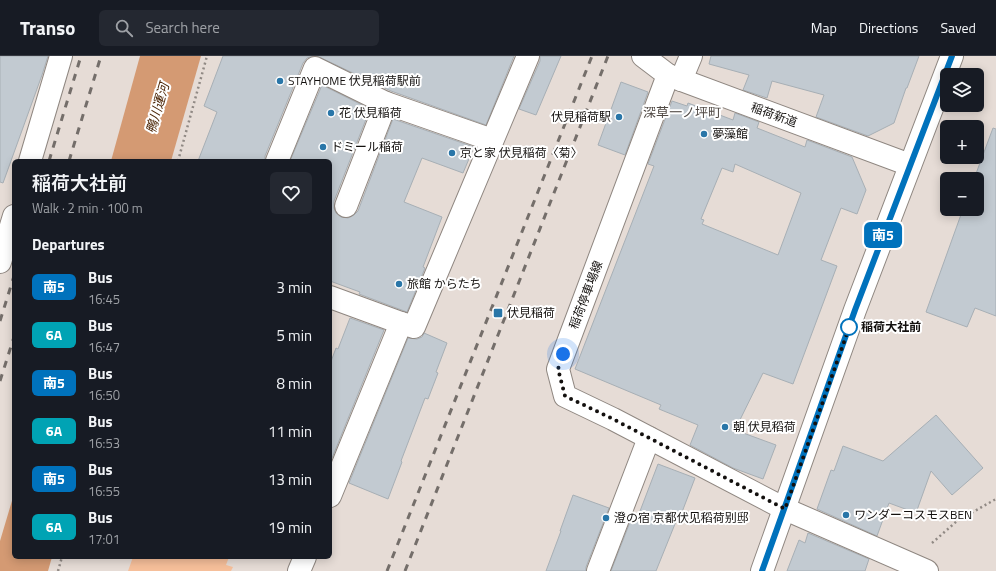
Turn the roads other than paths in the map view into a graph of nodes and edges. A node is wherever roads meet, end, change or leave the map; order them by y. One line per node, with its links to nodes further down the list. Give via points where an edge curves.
1 (61, 56): 9 (street)
2 (528, 56): 8 (street)
3 (643, 56): 6 (street, 稲荷新道)
4 (691, 56): 6 (street, 稲荷停車場線)
5 (952, 56): 11 (street)
6 (675, 78): 11 (street, 稲荷新道); 17 (street, 稲荷停車場線, via 558,369 565,396)
7 (386, 103): 8 (street); 10 (street, via 315,68); 12 (street)
8 (492, 140): 16 (street, via 414,327)
9 (31, 159)
10 (277, 159)
11 (910, 165): 19 (street, via 855,310)
12 (346, 206)
13 (12, 223): 14 (street)
14 (0, 262)
15 (332, 298): 16 (street)
16 (401, 322): 18 (street)
17 (649, 438): 19 (street, 稲荷停車場線); 23 (street)
18 (332, 491)
19 (785, 509): 21 (street, 稲荷停車場線); 24 (street)
20 (304, 559): 22 (street)
21 (920, 568)
22 (299, 571)
23 (598, 571)
24 (762, 571)

